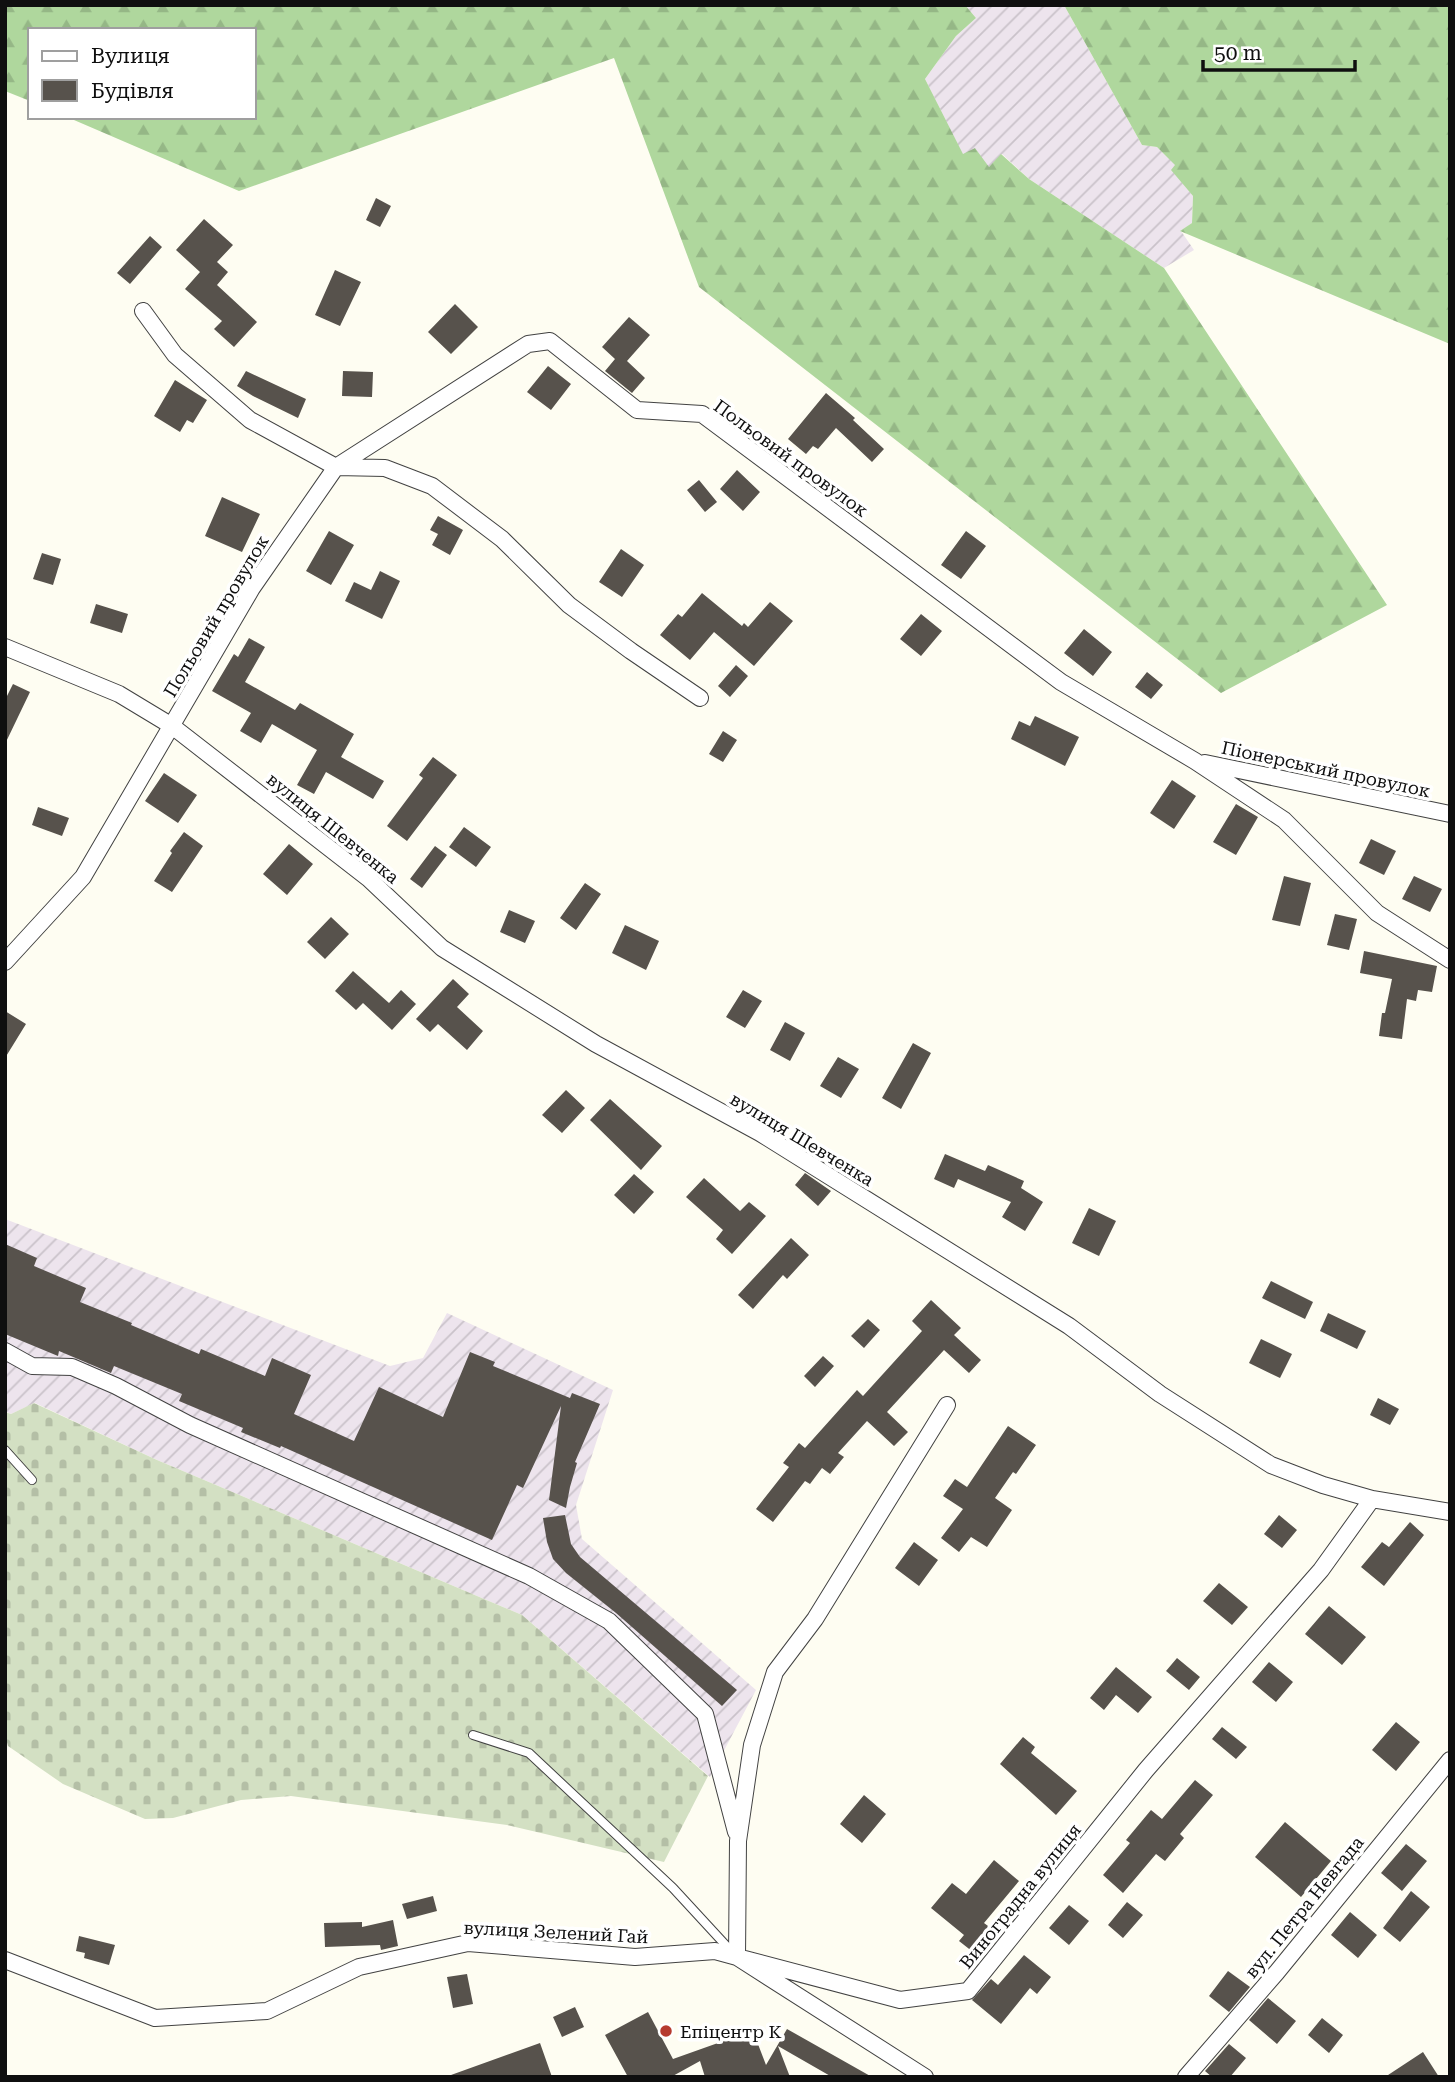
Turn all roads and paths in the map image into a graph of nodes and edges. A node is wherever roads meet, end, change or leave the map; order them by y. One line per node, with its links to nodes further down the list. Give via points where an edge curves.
1 (143, 311): 2 (street, via 176,355 250,420)
2 (336, 467): 4 (street, via 385,468 432,486 502,539 569,604); 5 (street, Польовий провулок, via 252,588); 6 (street, Польовий провулок, via 528,344 550,341 637,410 702,414 1061,682)
3 (5, 647): 5 (street, вулиця Шевченка, via 119,694)
4 (699, 698)
5 (172, 726): 9 (street, via 83,877); 14 (street, вулиця Шевченка, via 369,879 442,948 597,1044 760,1133 1069,1326 1160,1394 1271,1465)
6 (1195, 761): 7 (street, Піонерський провулок); 8 (street, Польовий провулок, via 1284,820 1377,913)
7 (1450, 814)
8 (1450, 960)
9 (5, 962)
10 (5, 1351): 18 (street, via 32,1366 72,1367 190,1425 529,1576 609,1621 705,1714)
11 (947, 1405): 18 (street, via 814,1619 775,1672 752,1745)
12 (5, 1450): 13 (lane)
13 (32, 1480)
14 (1372, 1499): 15 (street, вулиця Шевченка); 19 (street, Виноградна вулиця, via 1321,1570 1146,1770 968,1991 900,2000)
15 (1450, 1512)
16 (473, 1735): 19 (lane, via 529,1753 673,1888)
17 (1450, 1759): 22 (street, вул. Петра Невгада)
18 (738, 1841): 19 (street)
19 (737, 1957): 20 (street, вулиця Зелений Гай, via 715,1951 635,1957 468,1943 359,1967 267,2011 155,2018); 21 (street, вулиця Зелений Гай)
20 (5, 1960)
21 (925, 2077)
22 (1186, 2077)

